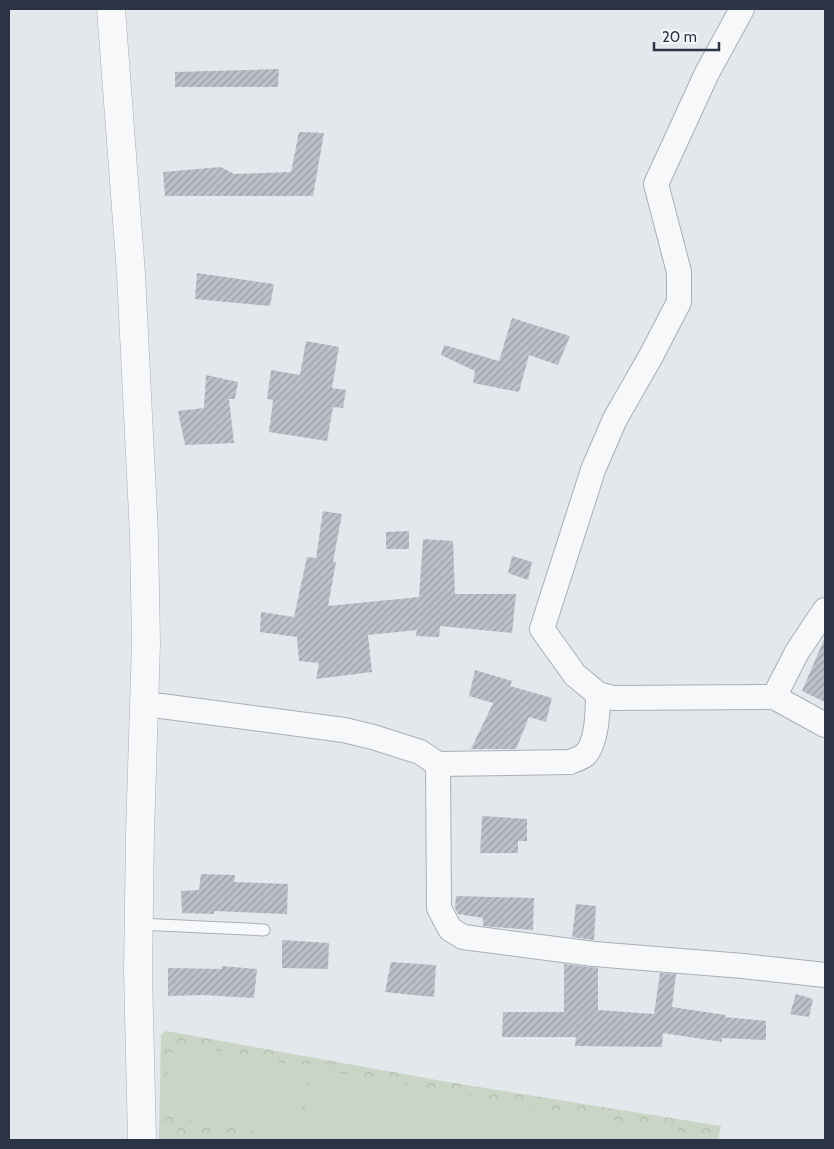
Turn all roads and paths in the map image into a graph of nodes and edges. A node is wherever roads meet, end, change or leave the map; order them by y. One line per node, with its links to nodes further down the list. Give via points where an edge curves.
1 (111, 9): 6 (street, via 131,274 144,535)
2 (742, 9): 4 (street, via 707,73 656,184 679,272 679,302 614,419 593,470 542,628 575,675)
3 (825, 610): 5 (street, via 796,652)
4 (598, 694): 5 (street, via 613,698); 8 (street, via 592,745 584,756 570,762)
5 (774, 697): 7 (street)
6 (144, 705): 8 (street, via 344,730 420,752); 9 (street)
7 (825, 725)
8 (438, 764): 11 (street, via 439,908 450,929 463,937 594,954)
9 (139, 924): 10 (lane); 12 (street)
10 (264, 930)
11 (825, 975)
12 (142, 1140)

